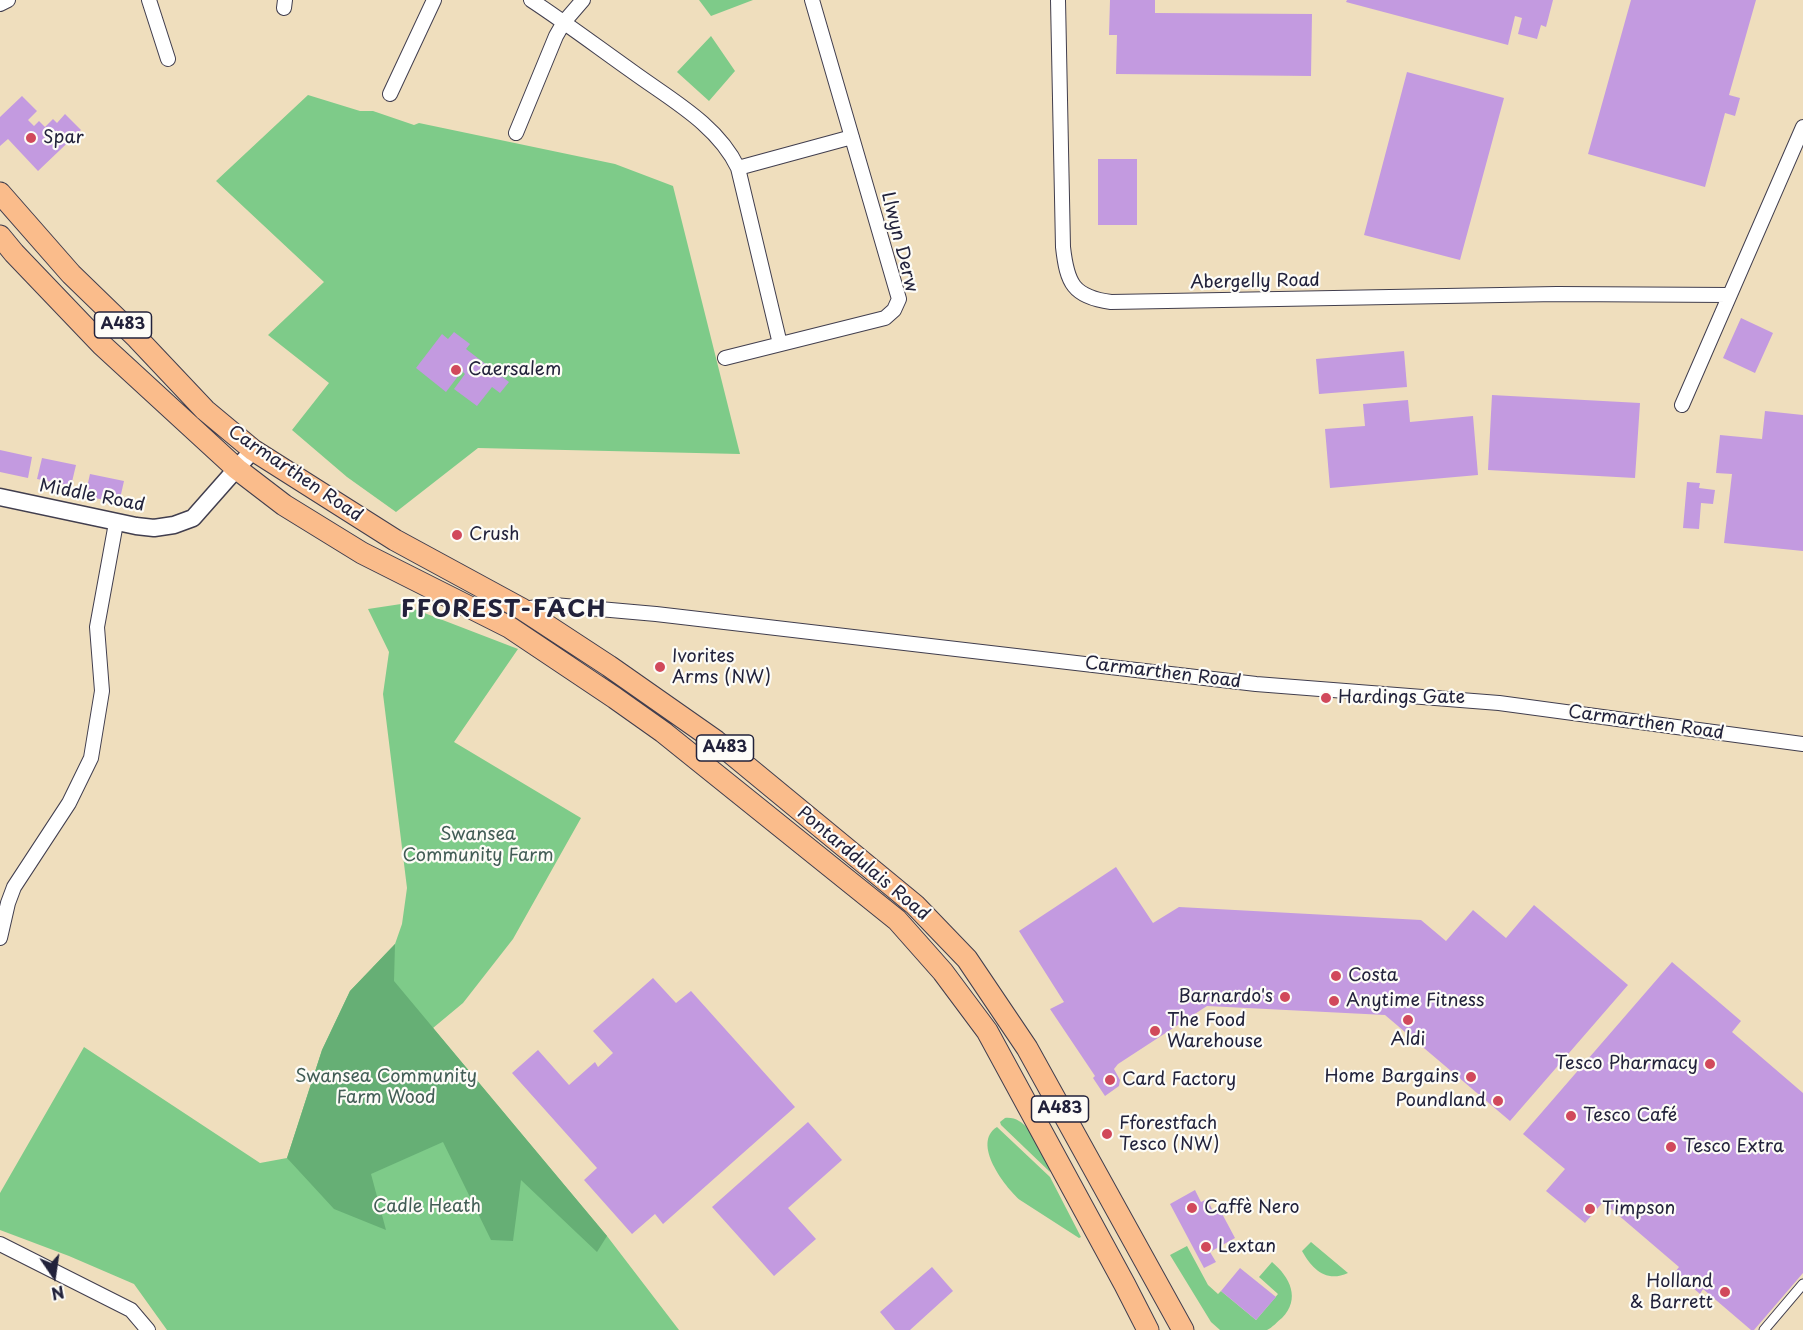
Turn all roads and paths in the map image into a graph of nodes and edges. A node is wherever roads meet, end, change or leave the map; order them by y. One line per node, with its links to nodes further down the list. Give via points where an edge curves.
1 (8, 0): 8 (street)
2 (149, 0): 10 (street)
3 (434, 0): 11 (street)
4 (531, 0): 9 (street)
5 (583, 0): 9 (street)
6 (813, 0): 14 (street, Llwyn Derw)
7 (1058, 0): 18 (street, Abergelly Road, via 1063,247 1070,280 1085,296 1111,302 1557,294)
8 (0, 4)
9 (564, 22): 13 (street); 15 (street, via 687,111 732,156)
10 (168, 58)
11 (390, 94)
12 (1803, 127): 18 (street)
13 (516, 133)
14 (852, 136): 15 (street); 19 (street, Llwyn Derw, via 897,304 885,318)
15 (738, 168): 19 (street)
16 (0, 193): 22 (main road, Carmarthen Road / A483, via 71,274 205,410)
17 (0, 236): 23 (main road, Carmarthen Road / A483, via 102,345)
18 (1730, 296): 21 (street)
19 (780, 345): 20 (street, Llwyn Derw)
20 (725, 358)
21 (1682, 405)
22 (253, 450): 23 (street, Middle Road); 26 (main road, Carmarthen Road / A483, via 395,540)
23 (237, 469): 25 (street, Middle Road, via 193,518 154,528); 27 (main road, Carmarthen Road / A483, via 284,505 362,553)
24 (0, 497): 25 (street, Middle Road)
25 (116, 523): 29 (street, via 97,627 102,691 91,758 69,803)
26 (522, 609): 27 (street); 28 (street, Carmarthen Road, via 554,605 656,614 1256,684 1499,703); 35 (main road, Pontarddulais Road / A483, via 716,741 915,904 967,959 1026,1047)
27 (509, 627): 34 (main road, Pontarddulais Road / A483, via 663,732 897,920 944,972 987,1031)
28 (1803, 744)
29 (4, 902): 30 (street)
30 (0, 938)
31 (0, 1244): 33 (street, via 131,1310)
32 (1803, 1284): 36 (street)
33 (148, 1330)
34 (1148, 1330)
35 (1183, 1330)
36 (1764, 1330)

